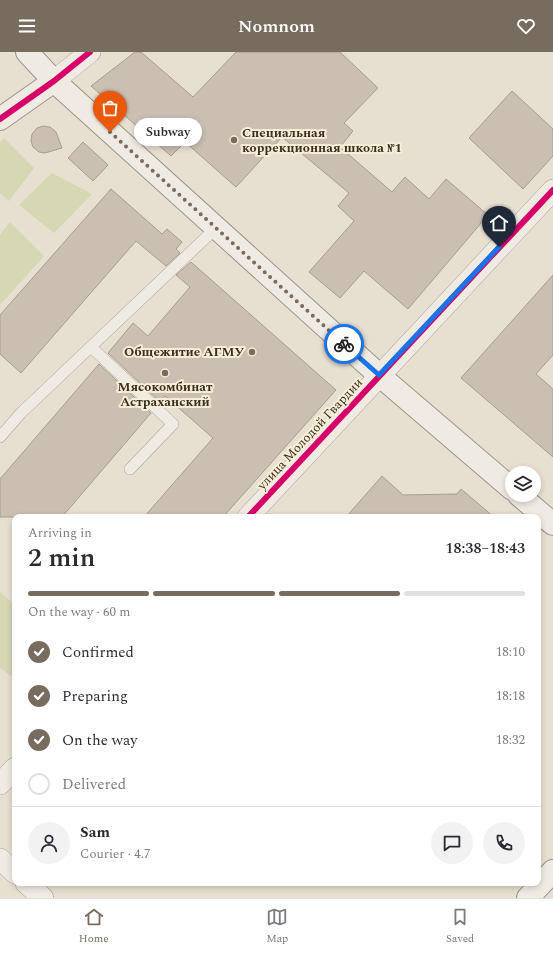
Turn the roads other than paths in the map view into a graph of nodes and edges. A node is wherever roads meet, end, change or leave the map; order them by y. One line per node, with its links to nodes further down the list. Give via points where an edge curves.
1 (27, 52): 3 (main road)
2 (90, 52): 3 (street)
3 (54, 81): 4 (main road); 6 (main road)
4 (0, 119)
5 (553, 190): 8 (street, улица Молодой Гвардии)
6 (216, 228): 7 (lane); 8 (main road)
7 (91, 347): 9 (lane); 10 (lane, via 173,424)
8 (379, 375): 11 (main road); 13 (street, улица Молодой Гвардии)
9 (0, 437)
10 (130, 469)
11 (505, 483)
12 (527, 502): 14 (main road)
13 (251, 514)
14 (553, 524)
15 (12, 771): 16 (street)
16 (0, 784)
17 (0, 859): 18 (street)
18 (12, 870)
19 (553, 871): 20 (main road)
20 (541, 884)
21 (29, 886): 23 (street)
22 (539, 886): 24 (main road)
23 (43, 898)
24 (528, 898)

